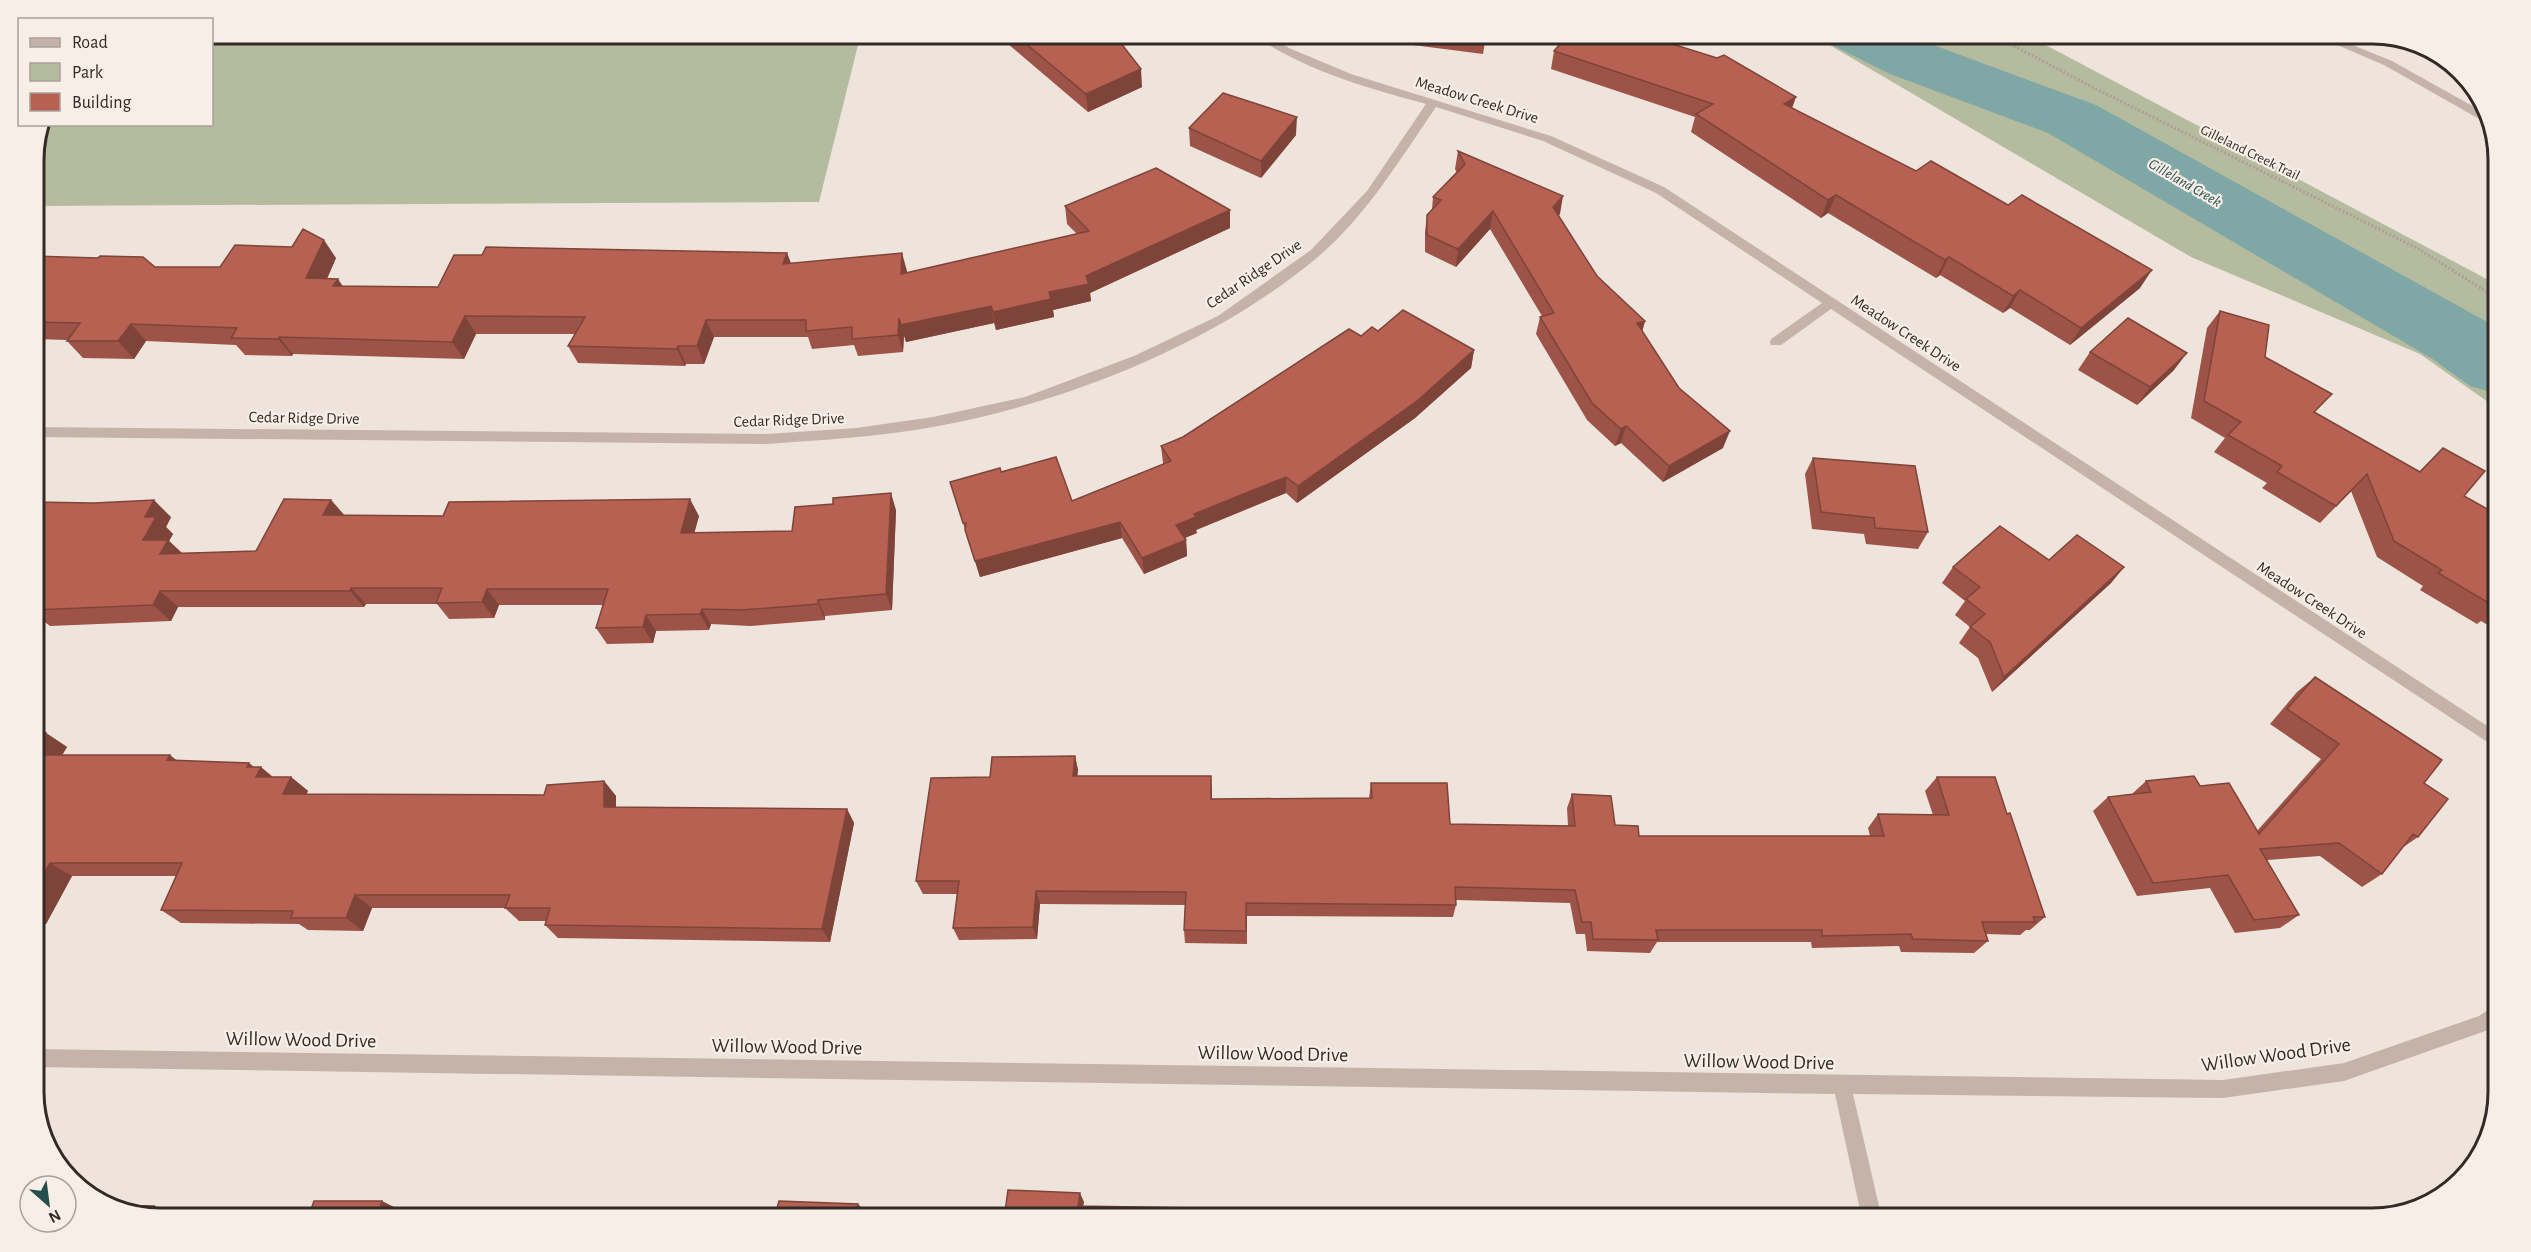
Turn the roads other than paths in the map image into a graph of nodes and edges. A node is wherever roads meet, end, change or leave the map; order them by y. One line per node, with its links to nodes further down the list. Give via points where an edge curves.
1 (1272, 44): 3 (street, Meadow Creek Drive, via 1346,77)
2 (2341, 44): 4 (street, via 2388,63)
3 (1432, 104): 5 (street, Meadow Creek Drive, via 1519,129 1660,190); 7 (street, Cedar Ridge Drive, via 1371,194 1315,253 1222,319 1139,358 1028,401 933,422 855,433 766,439)
4 (2477, 114)
5 (1831, 303): 6 (street); 8 (street, Meadow Creek Drive)
6 (1776, 342)
7 (44, 432)
8 (2488, 735)
9 (2488, 1021): 11 (street, Willow Wood Drive, via 2344,1072 2223,1089)
10 (44, 1058): 11 (street, Willow Wood Drive)
11 (1842, 1086): 12 (street)
12 (1870, 1208)

